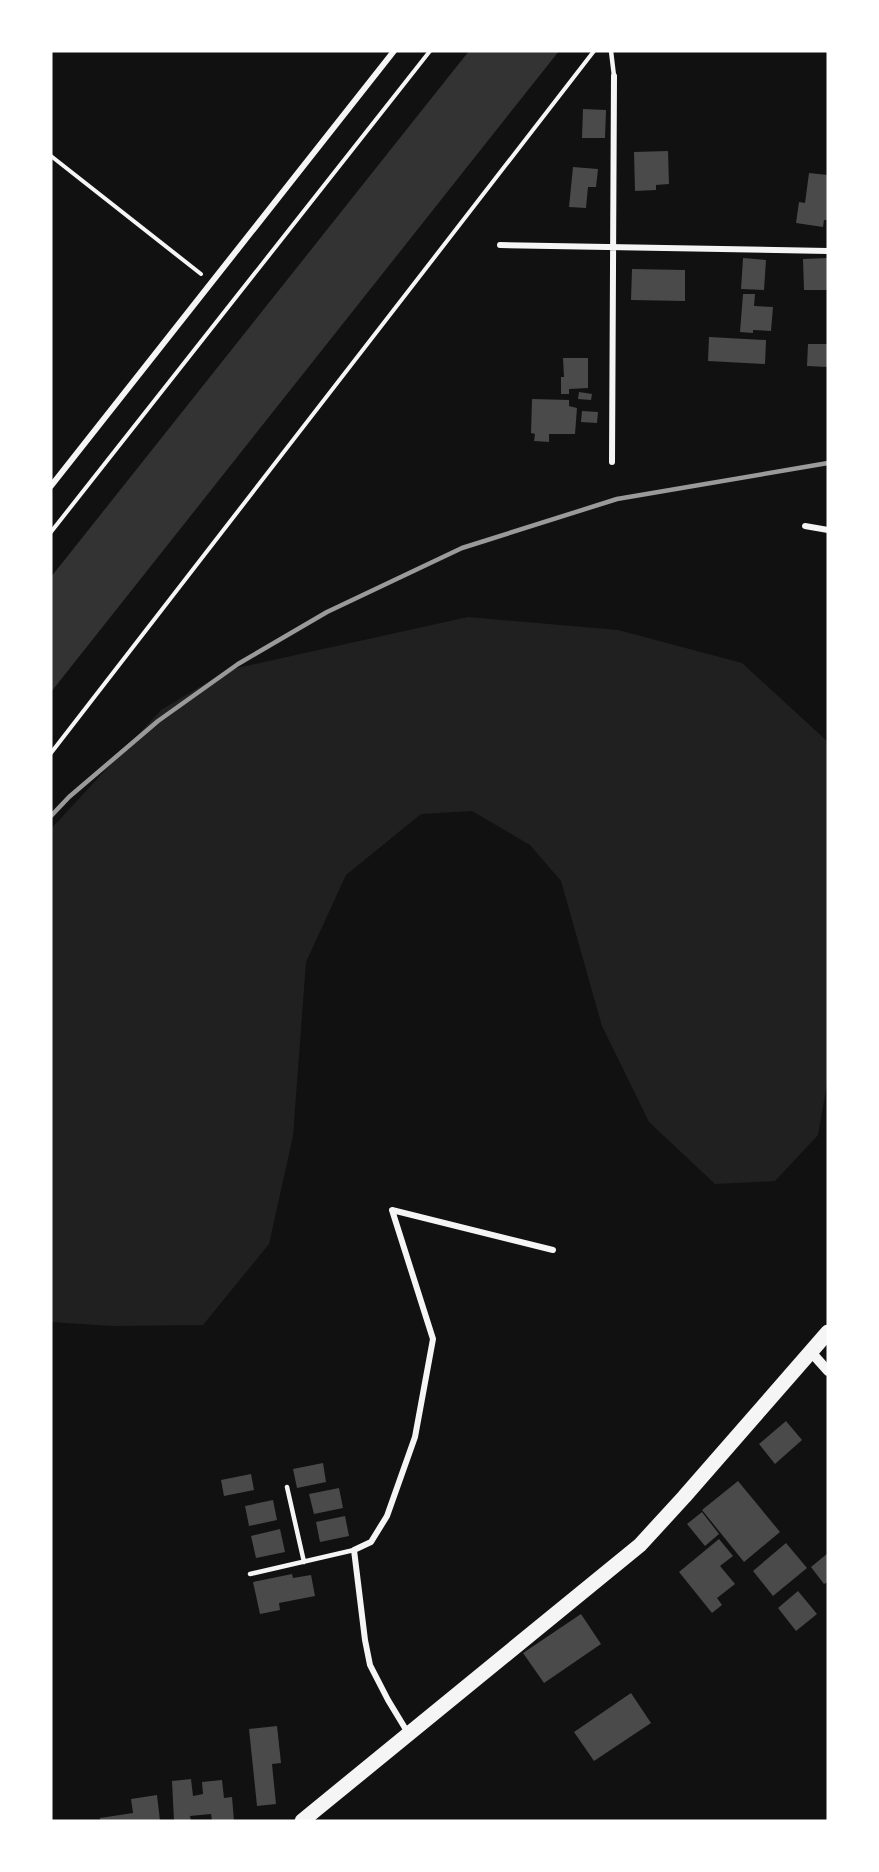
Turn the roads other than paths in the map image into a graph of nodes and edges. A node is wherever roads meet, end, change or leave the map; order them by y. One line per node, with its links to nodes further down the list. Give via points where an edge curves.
1 (394, 51): 8 (street)
2 (610, 51): 3 (lane)
3 (614, 76): 5 (street)
4 (500, 245): 5 (street)
5 (614, 247): 6 (street); 7 (street)
6 (828, 250)
7 (612, 462)
8 (51, 486)
9 (805, 526): 10 (street)
10 (828, 530)
11 (553, 1250): 16 (street, via 392,1210 434,1339 415,1437 387,1516 371,1542)
12 (828, 1332): 13 (highway)
13 (811, 1352): 14 (street); 19 (highway, via 640,1545)
14 (828, 1371)
15 (287, 1487): 17 (lane)
16 (354, 1550): 17 (lane); 19 (street, via 370,1665)
17 (304, 1562): 18 (lane)
18 (250, 1574)
19 (408, 1733): 20 (highway)
20 (302, 1821)

